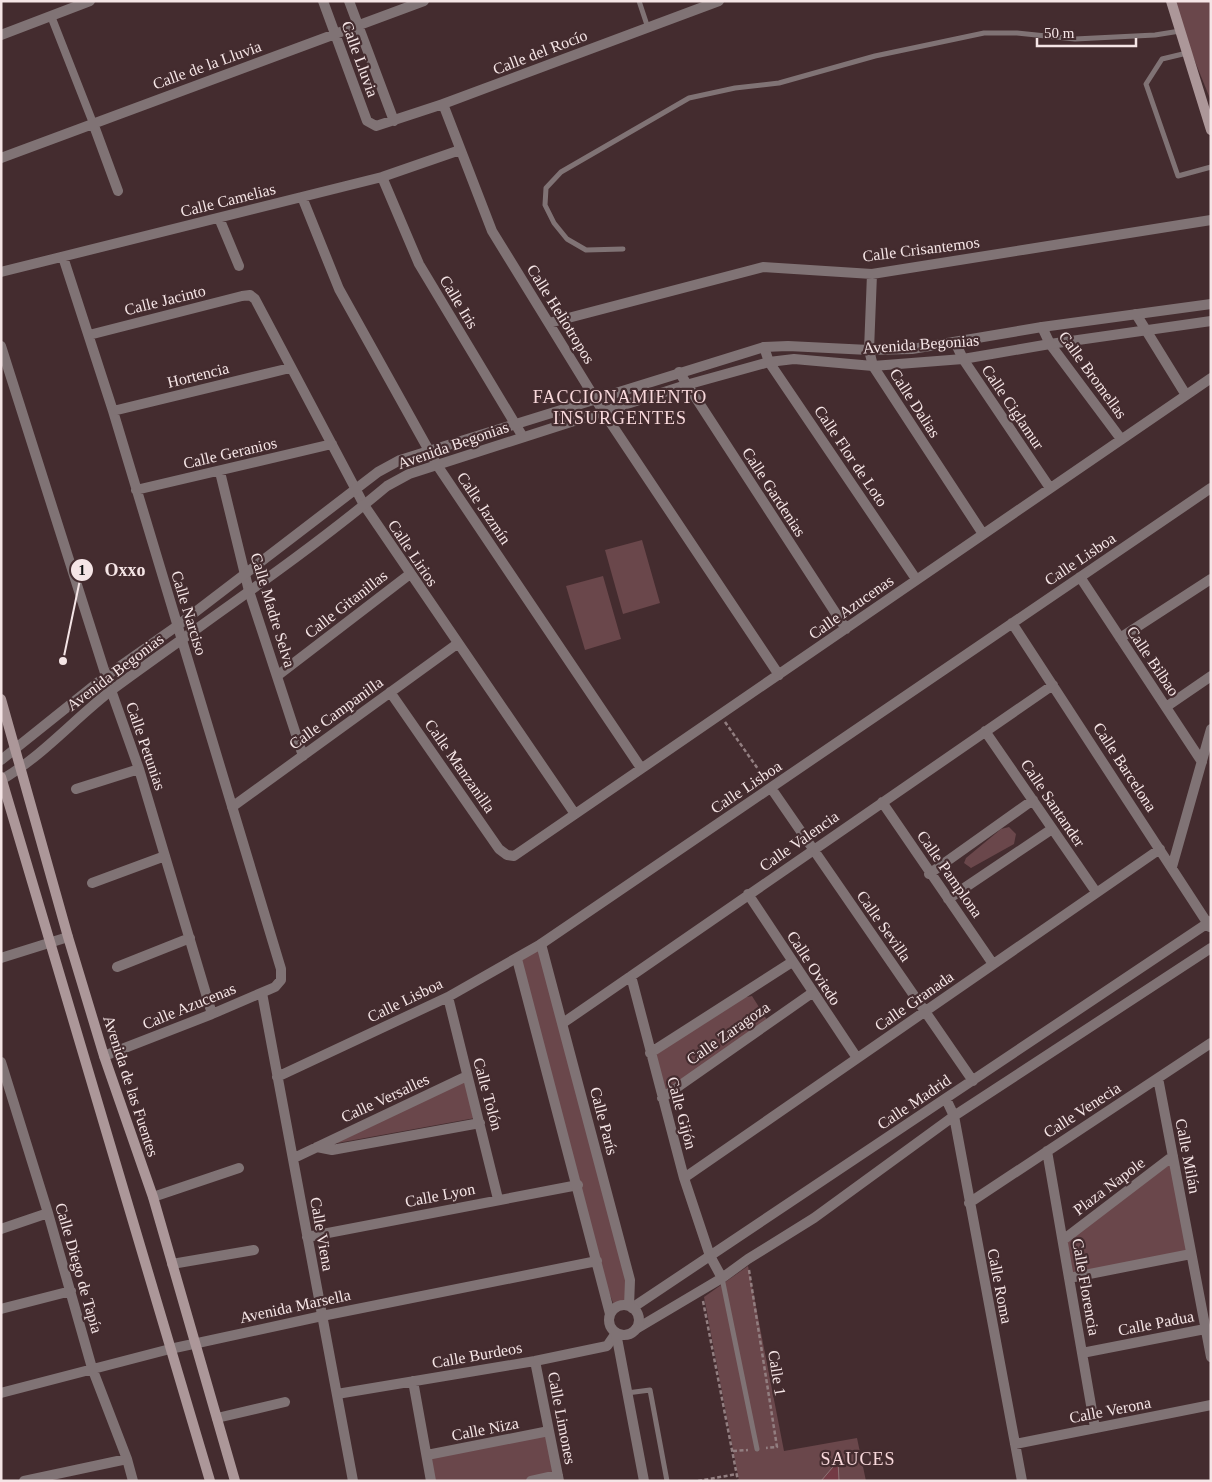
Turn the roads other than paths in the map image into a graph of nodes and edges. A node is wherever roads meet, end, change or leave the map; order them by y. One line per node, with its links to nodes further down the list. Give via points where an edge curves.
1 (90, 1): 8 (street)
2 (323, 1): 12 (street, Calle Lluvia)
3 (349, 1): 9 (street, Calle Lluvia)
4 (424, 1): 9 (street, Calle de la Lluvia)
5 (639, 1): 10 (lane)
6 (718, 1): 10 (street, Calle del Rocío)
7 (1171, 1): 11 (main road)
8 (51, 16): 13 (street); 17 (street)
9 (359, 26): 12 (street, Calle de la Lluvia); 16 (street, Calle Lluvia)
10 (648, 28): 15 (street, Calle del Rocío)
11 (1180, 31): 14 (main road); 28 (lane, via 1076,39 984,33 875,56 779,83 689,98 560,172 546,188 545,205 567,239 586,250)
12 (335, 34): 17 (street, Calle de la Lluvia); 18 (street, Calle Lluvia)
13 (1, 35)
14 (1187, 53): 19 (main road); 22 (lane, via 1162,59 1146,84 1178,176)
15 (443, 104): 16 (street, Calle del Rocío); 20 (street, Calle Heliotropos)
16 (394, 121): 18 (street, Calle del Rocío)
17 (93, 123): 21 (street, Calle de la Lluvia); 24 (street)
18 (371, 126)
19 (1211, 130)
20 (460, 150): 23 (street, Calle Camelias); 37 (street, Calle Heliotropos, via 492,231)
21 (1, 158)
22 (1211, 167)
23 (382, 177): 25 (street, Calle Camelias); 57 (street, Calle Iris, via 419,264)
24 (118, 191)
25 (302, 197): 26 (street, Calle Camelias); 61 (street, Calle Jazmín, via 339,289)
26 (219, 218): 29 (street, Calle Camelias); 30 (street)
27 (1211, 220): 32 (street, Calle Crisantemos)
28 (623, 249)
29 (63, 257): 31 (street, Calle Camelias); 40 (street, Calle Narciso)
30 (238, 266)
31 (1, 272)
32 (872, 274): 37 (street, Calle Crisantemos, via 764,267); 45 (street, Calle Dalias)
33 (250, 295): 40 (street, Calle Jacinto); 49 (street, Calle Lirios)
34 (1211, 304): 35 (street, Avenida Begonias)
35 (1136, 314): 38 (street, Avenida Begonias); 39 (street)
36 (1211, 321): 39 (street, Avenida Begonias)
37 (550, 323): 54 (street, Calle Heliotropos)
38 (1042, 327): 41 (street, Avenida Begonias); 42 (street, Calle Bromellas)
39 (1146, 331): 42 (street, Avenida Begonias); 53 (street)
40 (89, 335): 55 (street, Calle Narciso)
41 (955, 342): 45 (street, Avenida Begonias, via 912,349); 46 (street, Calle Ciglamur)
42 (1050, 344): 46 (street, Avenida Begonias); 59 (street, Calle Bromellas)
43 (1, 346): 82 (street, Calle Petunias)
44 (764, 347): 45 (street, Avenida Begonias); 47 (street, Calle Flor de Loto); 50 (street, Avenida Begonias)
45 (869, 350): 48 (street, Calle Dalias)
46 (962, 359): 48 (street, Avenida Begonias); 64 (street, Calle Ciglamur)
47 (769, 362): 48 (street, Avenida Begonias, via 794,359); 52 (street, Avenida Begonias); 74 (street, Calle Flor de Loto)
48 (873, 366): 69 (street, Calle Dalias)
49 (290, 368): 55 (street, Hortencia); 60 (street, Calle Lirios)
50 (679, 372): 52 (street, Calle Gardenias); 54 (street, Avenida Begonias)
51 (1211, 378): 53 (street, Calle Azucenas)
52 (686, 385): 56 (street, Avenida Begonias); 78 (street, Calle Gardenias)
53 (1186, 395): 59 (street, Calle Azucenas)
54 (595, 398): 56 (street, Calle Heliotropos); 57 (street, Avenida Begonias)
55 (113, 411): 66 (street, Calle Narciso)
56 (604, 413): 58 (street, Avenida Begonias); 84 (street, Calle Heliotropos)
57 (515, 424): 58 (street, Calle Iris); 61 (street, Avenida Begonias)
58 (523, 437): 62 (street, Avenida Begonias)
59 (1121, 439): 64 (street, Calle Azucenas)
60 (332, 444): 63 (street, Calle Geranios); 67 (street, Calle Lirios)
61 (428, 450): 62 (street, Calle Jazmín); 67 (street, Avenida Begonias, via 378,472)
62 (437, 465): 68 (street, Avenida Begonias, via 394,482); 98 (street, Calle Jazmín)
63 (220, 472): 66 (street, Calle Geranios); 71 (street, Calle Madre Selva)
64 (1050, 488): 69 (street, Calle Azucenas)
65 (1211, 488): 72 (street, Calle Lisboa)
66 (136, 490): 77 (street, Calle Narciso)
67 (356, 490): 68 (street, Calle Lirios); 71 (street, Avenida Begonias)
68 (364, 505): 70 (street, Calle Lirios); 75 (street, Avenida Begonias)
69 (983, 534): 74 (street, Calle Azucenas)
70 (410, 574): 81 (street, Calle Lirios); 83 (street, Calle Gitanillas)
71 (245, 575): 75 (street, Calle Madre Selva); 77 (street, Avenida Begonias)
72 (1080, 577): 76 (street, Calle Lisboa); 79 (street, Calle Bilbao)
73 (1211, 579): 79 (street)
74 (916, 580): 78 (street, Calle Azucenas)
75 (249, 591): 80 (street, Avenida Begonias); 83 (street, Calle Madre Selva)
76 (1012, 623): 86 (street, Calle Barcelona); 101 (street, Calle Lisboa)
77 (177, 626): 80 (street, Calle Narciso); 82 (street, Avenida Begonias)
78 (846, 629): 84 (street, Calle Azucenas)
79 (1120, 638): 90 (street, Calle Bilbao)
80 (182, 640): 87 (street, Avenida Begonias); 105 (street, Calle Narciso)
81 (457, 644): 88 (street, Calle Campanilla); 106 (street, Calle Lirios)
82 (106, 676): 87 (street, Calle Petunias); 93 (street, Avenida Begonias)
83 (277, 676): 94 (street, Calle Madre Selva)
84 (780, 676): 98 (street, Calle Azucenas)
85 (1211, 676): 90 (street)
86 (1053, 685): 92 (street, Calle Valencia); 109 (street, Calle Barcelona)
87 (111, 691): 97 (street, Avenida Begonias); 99 (street, Calle Petunias)
88 (390, 692): 94 (street, Calle Campanilla); 110 (street, Calle Manzanilla, via 499,849)
89 (1, 699): 93 (main road, Avenida de las Fuentes)
90 (1166, 707): 96 (street, Calle Bilbao)
91 (1211, 729): 96 (street)
92 (986, 731): 103 (street, Calle Santander); 104 (street, Calle Valencia)
93 (16, 749): 95 (street, Avenida Begonias); 97 (main road, Avenida de las Fuentes)
94 (303, 756): 105 (street, Calle Campanilla)
95 (1, 760)
96 (1202, 762): 112 (street)
97 (21, 767): 100 (street, Avenida Begonias); 119 (main road, Avenida de las Fuentes)
98 (641, 768): 106 (street, Calle Azucenas)
99 (139, 769): 102 (street); 111 (street, Calle Petunias)
100 (2, 779): 121 (main road)
101 (771, 788): 108 (street, Calle Sevilla); 122 (street, Calle Lisboa)
102 (76, 789)
103 (1033, 800): 107 (street, Calle Santander); 113 (street)
104 (882, 802): 108 (street, Calle Valencia); 113 (street, Calle Pamplona)
105 (232, 807): 130 (street, Calle Narciso, via 281,970)
106 (575, 814): 110 (street, Calle Azucenas, via 514,856)
107 (1052, 828): 115 (street, Calle Santander); 117 (street)
108 (813, 849): 116 (street, Calle Valencia); 134 (street, Calle Sevilla)
109 (1160, 849): 112 (street, Calle Barcelona); 115 (street, Calle Granada)
110 (507, 855)
111 (165, 856): 114 (street); 120 (street, Calle Petunias)
112 (1172, 867): 118 (street, Calle Barcelona)
113 (929, 874): 117 (street, Calle Pamplona)
114 (92, 883)
115 (1096, 892): 127 (street, Calle Granada)
116 (748, 894): 126 (street, Calle Oviedo); 129 (street, Calle Valencia)
117 (948, 899): 127 (street, Calle Pamplona)
118 (1210, 924): 145 (street, Calle Madrid)
119 (68, 937): 121 (street); 139 (main road, Avenida de las Fuentes)
120 (190, 938): 128 (street); 135 (street, Calle Petunias)
121 (49, 943): 124 (street); 180 (main road)
122 (541, 944): 125 (street, Calle Lisboa); 136 (street, Calle París)
123 (1211, 948): 148 (street)
124 (1, 958)
125 (517, 958): 133 (street, Calle Lisboa); 156 (street)
126 (792, 962): 132 (street, Calle Oviedo); 138 (street, Calle Zaragoza)
127 (993, 964): 134 (street, Calle Granada)
128 (117, 968)
129 (631, 976): 136 (street, Calle Valencia); 138 (street, Calle Gijón)
130 (281, 980): 131 (street, Calle Azucenas)
131 (262, 993): 135 (street, Calle Azucenas); 143 (street, Calle Viena)
132 (812, 993): 140 (street, Calle Oviedo); 146 (street, Calle Zaragoza)
133 (448, 997): 142 (street, Calle Tolón); 143 (street, Calle Lisboa)
134 (925, 1011): 140 (street, Calle Granada); 145 (street, Calle Sevilla)
135 (212, 1014): 139 (street, Calle Azucenas)
136 (563, 1023): 172 (street, Calle París, via 630,1280)
137 (1211, 1043): 144 (street, Calle Venecia)
138 (650, 1053): 146 (street, Calle Gijón)
139 (104, 1056): 157 (main road, Avenida de las Fuentes)
140 (857, 1058): 155 (street, Calle Granada)
141 (1, 1062): 160 (street, Calle Diego de Tapía)
142 (467, 1076): 149 (street, Calle Tolón); 150 (street, Calle Versalles)
143 (278, 1077): 153 (street, Calle Viena)
144 (1158, 1078): 151 (street, Calle Venecia); 152 (street, Calle Milán)
145 (973, 1081): 147 (street, Calle Madrid)
146 (662, 1098): 155 (street, Calle Gijón)
147 (946, 1099): 148 (street, Calle Roma); 166 (street, Calle Madrid)
148 (954, 1116): 159 (street, Calle Roma); 169 (street, via 814,1218)
149 (480, 1122): 150 (street, Calle Versalles, via 332,1150); 158 (street, Calle Tolón)
150 (316, 1147): 153 (street, Calle Versalles)
151 (1047, 1151): 159 (street, Calle Venecia); 163 (street, Calle Florencia)
152 (1173, 1156): 163 (street, Plaza Napole); 165 (street, Calle Milán)
153 (294, 1158): 162 (street, Calle Viena)
154 (239, 1168): 157 (street)
155 (684, 1178): 166 (street, Calle Gijón)
156 (578, 1185): 158 (street, Calle Lyon); 167 (street)
157 (153, 1197): 168 (main road, Avenida de las Fuentes)
158 (498, 1199): 162 (street, Calle Lyon)
159 (969, 1203): 194 (street, Calle Roma)
160 (48, 1213): 161 (street); 171 (street, Calle Diego de Tapía)
161 (1, 1229)
162 (307, 1237): 175 (street, Calle Viena)
163 (1062, 1240): 170 (street, Calle Florencia)
164 (254, 1250): 168 (street)
165 (1191, 1254): 170 (street); 177 (street, Calle Milán)
166 (710, 1256): 169 (street, Calle Gijón); 172 (street, Calle Madrid)
167 (597, 1261): 174 (street); 175 (street, Avenida Marsella)
168 (172, 1264): 179 (main road, Avenida de las Fuentes)
169 (722, 1278): 176 (street); 195 (lane)
170 (1069, 1278): 181 (street, Calle Florencia)
171 (71, 1292): 173 (street); 184 (street, Calle Diego de Tapía)
172 (631, 1307): 174 (street, via 621,1305); 176 (street, via 639,1321)
173 (1, 1309)
174 (610, 1314): 178 (street, via 610,1324)
175 (322, 1316): 179 (street, Avenida Marsella); 188 (street, Calle Viena)
176 (636, 1328): 178 (street, via 627,1335)
177 (1205, 1329): 181 (street, Calle Padua); 182 (street, Calle Milán)
178 (616, 1333): 183 (street, Calle Burdeos, via 607,1346); 187 (street)
179 (196, 1342): 180 (street, Avenida Marsella); 191 (main road, Avenida de las Fuentes)
180 (170, 1349): 184 (street, Avenida Marsella); 201 (main road)
181 (1082, 1353): 192 (street, Calle Florencia)
182 (1211, 1357)
183 (535, 1360): 185 (street, Calle Burdeos); 193 (street, Calle Limones)
184 (92, 1368): 186 (street, Avenida Marsella); 197 (street, Calle Diego de Tapía)
185 (413, 1381): 188 (street, Calle Burdeos); 196 (street)
186 (1, 1393)
187 (626, 1393): 206 (street); 207 (lane, via 650,1390)
188 (337, 1394): 203 (street, Calle Viena)
189 (286, 1402): 191 (street)
190 (1211, 1405): 192 (street, Calle Verona)
191 (217, 1418): 202 (main road, Avenida de las Fuentes)
192 (1095, 1428): 194 (street, Calle Verona)
193 (549, 1432): 196 (street, Calle Niza); 198 (street, Calle Limones)
194 (1015, 1444): 208 (street, Calle Roma)
195 (756, 1449)
196 (427, 1456): 204 (street)
197 (127, 1459): 199 (street); 200 (street, Calle Diego de Tapía)
198 (558, 1478): 205 (street)
199 (24, 1481)
200 (133, 1481)
201 (210, 1481)
202 (235, 1481)
203 (353, 1481)
204 (431, 1481)
205 (531, 1481)
206 (644, 1481)
207 (667, 1481)
208 (1022, 1481)

